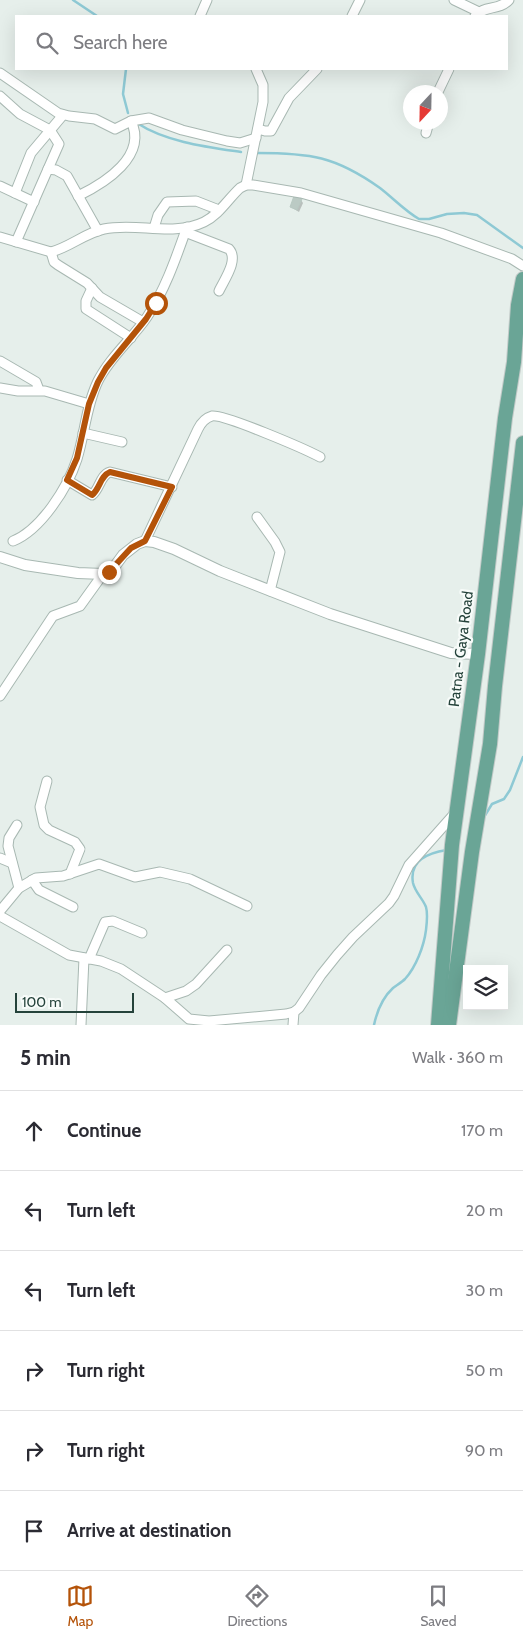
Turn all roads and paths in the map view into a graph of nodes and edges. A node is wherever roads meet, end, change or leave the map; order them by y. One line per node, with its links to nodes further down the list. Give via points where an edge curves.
1 (207, 0): 6 (street)
2 (360, 0): 7 (street)
3 (454, 0): 5 (street)
4 (510, 0): 5 (street)
5 (477, 14)
6 (200, 15)
7 (352, 15)
8 (256, 70): 18 (street, via 263,89)
9 (316, 70): 18 (street, via 288,98 271,131)
10 (449, 70): 12 (street)
11 (0, 73): 14 (street)
12 (441, 85)
13 (0, 96): 16 (street, via 20,114)
14 (63, 115): 15 (street, via 95,119 115,129); 16 (street)
15 (131, 120): 18 (street, via 149,118 226,142 240,143); 24 (street, via 135,142 130,156 108,178)
16 (50, 130): 20 (street, via 59,144); 23 (street, via 32,153)
17 (427, 130): 19 (street)
18 (257, 133): 21 (street)
19 (426, 133)
20 (48, 169): 24 (street, via 67,176); 25 (street)
21 (246, 185): 26 (street); 33 (street, via 294,192 452,236)
22 (0, 186): 23 (street)
23 (15, 193): 25 (street)
24 (78, 196): 29 (street)
25 (34, 202): 31 (street)
26 (219, 210): 27 (street, via 196,201 167,202); 28 (street, via 204,222)
27 (154, 228): 28 (street); 29 (street, via 124,227)
28 (186, 229): 36 (street, via 232,252 231,266); 37 (street, via 164,286)
29 (98, 231): 32 (street)
30 (0, 237): 31 (street)
31 (16, 242): 32 (street)
32 (51, 252): 35 (street, via 54,262)
33 (523, 266)
34 (523, 279): 55 (main road, Patna - Gaya Road)
35 (92, 288): 37 (street, via 100,297); 38 (street, via 86,309)
36 (219, 291)
37 (143, 322): 38 (street)
38 (131, 338): 42 (street, via 102,375)
39 (0, 361): 41 (street, via 36,382)
40 (0, 388): 41 (street, via 18,392)
41 (39, 390): 42 (street)
42 (89, 404): 43 (street)
43 (83, 432): 44 (street); 47 (street, via 77,458)
44 (122, 442)
45 (523, 443): 78 (main road, via 490,744)
46 (320, 456): 48 (street, via 228,419 210,417 198,429)
47 (67, 480): 48 (street, via 92,495 104,475 110,472); 50 (street, via 39,523)
48 (172, 487): 51 (street)
49 (257, 518): 54 (street, via 280,552)
50 (13, 541)
51 (145, 541): 53 (street, via 131,548 112,570); 54 (street, via 174,549)
52 (0, 557): 53 (street, via 25,565)
53 (103, 574): 56 (street, via 80,606 53,616)
54 (270, 591): 55 (street, via 451,653)
55 (478, 654): 58 (main road, Patna - Gaya Road)
56 (1, 691)
57 (47, 781): 62 (street, via 40,808 44,825 75,842 80,849)
58 (456, 812): 73 (street, via 409,865 389,903 340,950); 77 (main road, Patna - Gaya Road)
59 (18, 825): 61 (street, via 8,842)
60 (0, 858): 61 (street)
61 (12, 862): 64 (street)
62 (70, 874): 63 (street); 65 (street, via 99,864 135,877 160,872 198,882)
63 (32, 880): 64 (street); 66 (street, via 39,890)
64 (19, 888): 67 (street)
65 (247, 906)
66 (73, 907)
67 (0, 911)
68 (0, 916): 71 (street, via 74,958)
69 (142, 932): 71 (street, via 108,921)
70 (227, 950): 72 (street, via 196,984)
71 (86, 958): 72 (street, via 116,967); 75 (street)
72 (165, 998): 74 (street)
73 (294, 1012): 74 (street); 76 (street)
74 (188, 1022)
75 (81, 1025)
76 (293, 1025)
77 (438, 1025)
78 (449, 1025)

